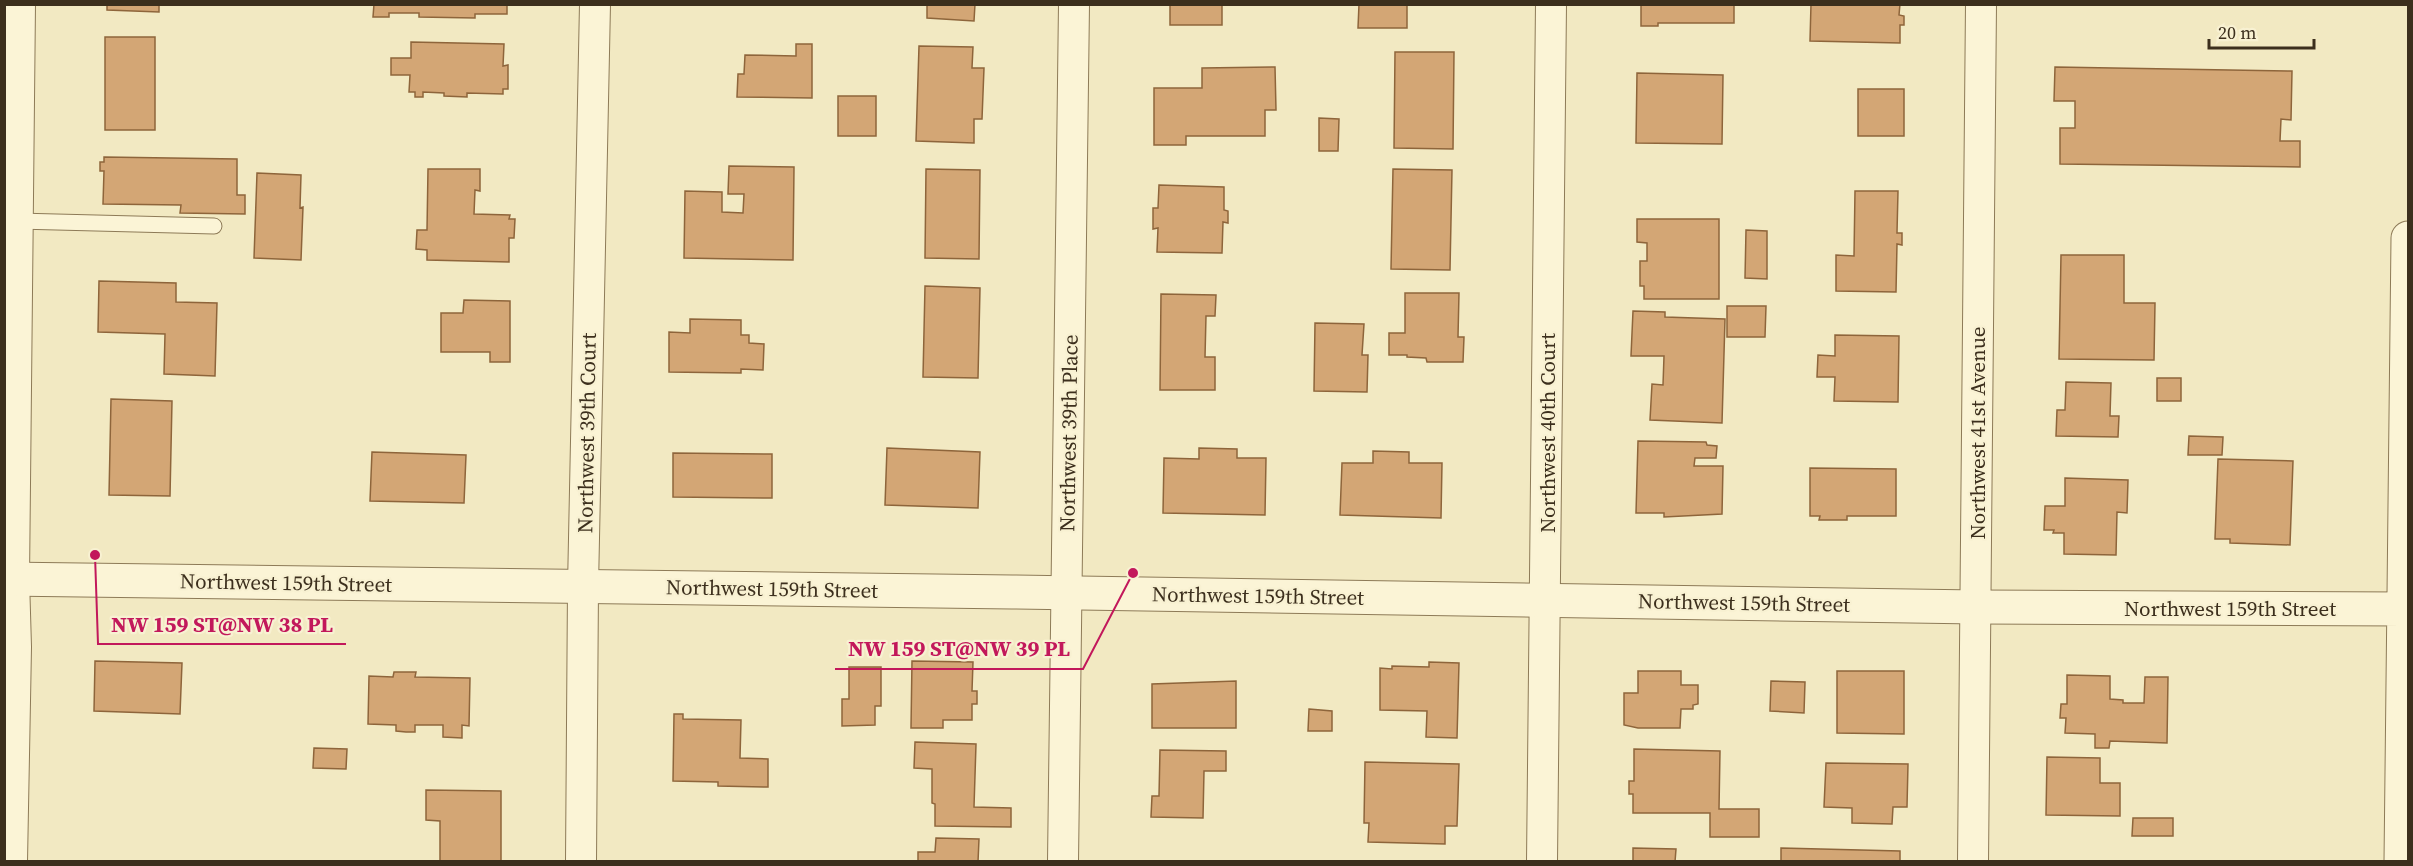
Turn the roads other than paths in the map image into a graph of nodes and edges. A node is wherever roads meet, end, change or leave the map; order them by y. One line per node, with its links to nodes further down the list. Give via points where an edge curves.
1 (20, 4): 6 (street)
2 (595, 4): 10 (street, Northwest 39th Court)
3 (1074, 4): 11 (street, Northwest 39th Place)
4 (1551, 4): 12 (street, Northwest 40th Court)
5 (1981, 4): 13 (street, Northwest 41st Avenue)
6 (17, 221): 7 (lane); 9 (street)
7 (214, 226)
8 (2409, 238): 14 (street)
9 (9, 579): 10 (street, Northwest 159th Street); 16 (street, via 15,647)
10 (584, 587): 11 (street, Northwest 159th Street); 17 (street, Northwest 39th Court)
11 (1067, 593): 12 (street, Northwest 159th Street); 18 (street, Northwest 39th Place)
12 (1546, 600): 13 (street, Northwest 159th Street); 19 (street, Northwest 40th Court)
13 (1977, 607): 14 (street, Northwest 159th Street); 20 (street, Northwest 41st Avenue)
14 (2404, 609): 15 (street)
15 (2405, 792): 21 (street)
16 (12, 861)
17 (581, 861)
18 (1063, 861)
19 (1542, 861)
20 (1973, 861)
21 (2401, 861)

